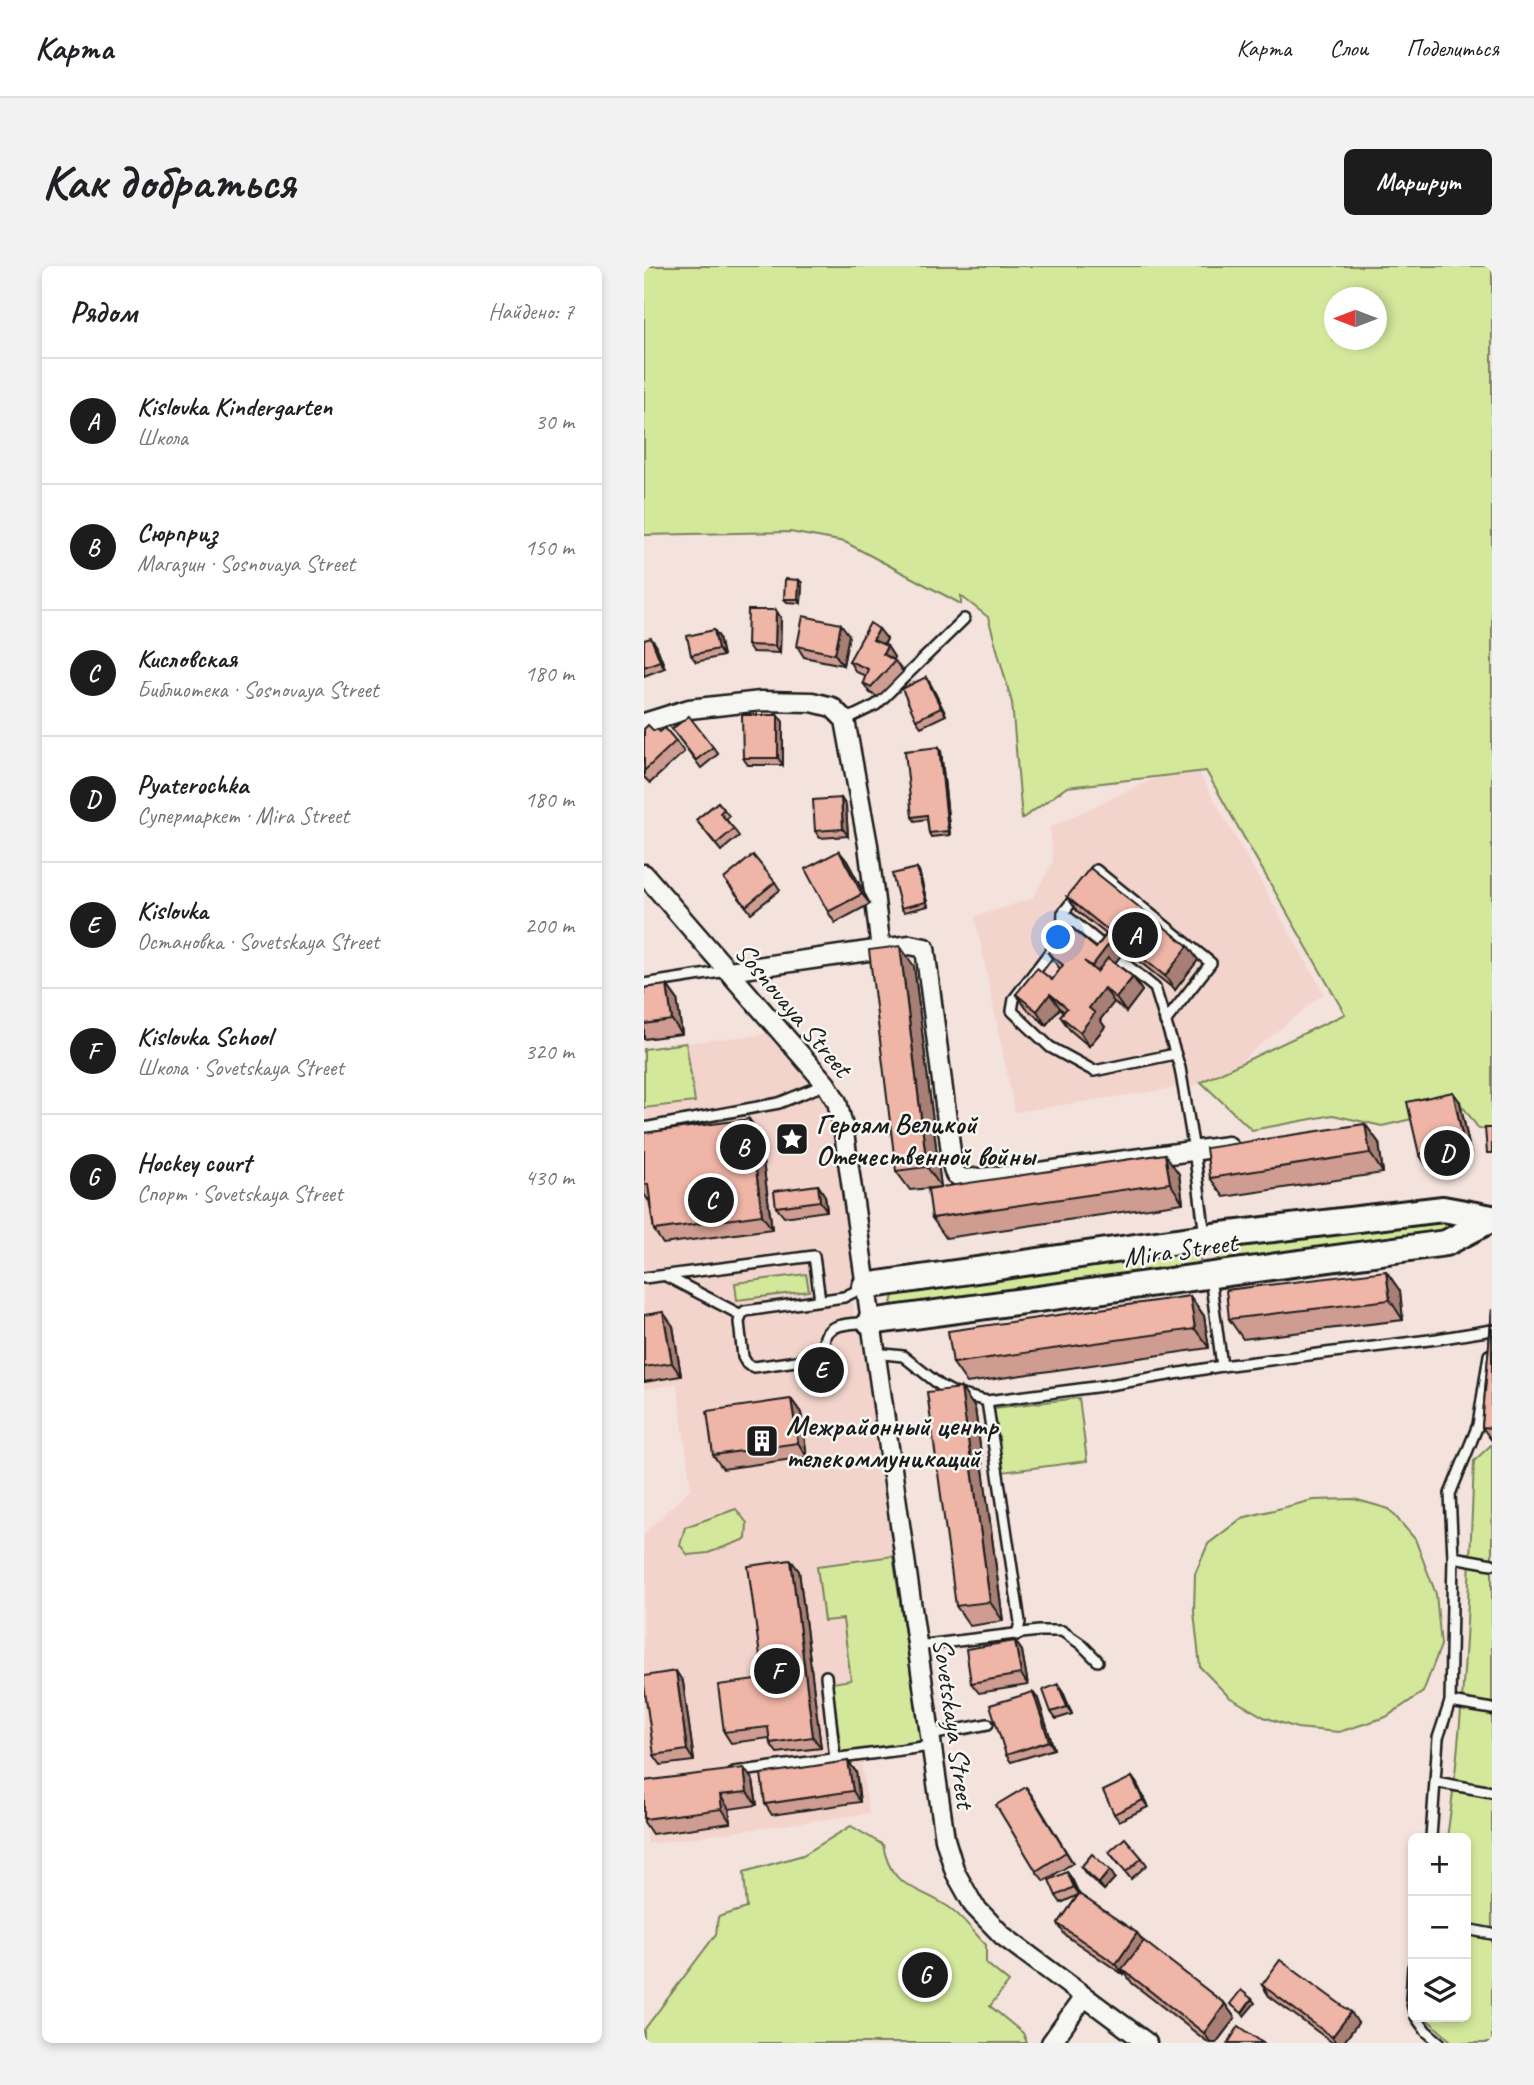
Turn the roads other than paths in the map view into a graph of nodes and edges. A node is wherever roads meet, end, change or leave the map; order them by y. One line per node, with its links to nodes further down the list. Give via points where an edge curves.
1 (964, 619): 2 (lane, via 876,705)
2 (845, 720): 3 (street, via 832,708 812,702 761,701 689,709); 7 (street)
3 (644, 723)
4 (644, 874): 5 (street, Sosnovaya Street)
5 (652, 890): 8 (street, Sosnovaya Street)
6 (1063, 913): 10 (lane, via 1155,988); 10 (lane, via 1096,870 1211,963); 11 (lane, via 1062,936 1014,999 1012,1012 1050,1047 1094,1071)
7 (881, 949): 8 (street); 15 (street, via 925,948 953,1168 958,1177 1018,1175)
8 (729, 971): 9 (lane); 12 (street, Sosnovaya Street)
9 (644, 984)
10 (1165, 1022): 11 (lane)
11 (1175, 1054): 15 (lane)
12 (826, 1084): 13 (lane, via 779,1103); 21 (street, Sosnovaya Street, via 843,1126)
13 (644, 1128)
14 (1250, 1143): 15 (street)
15 (1195, 1150): 17 (lane)
16 (1492, 1218): 17 (street, Mira Street, via 1443,1209); 18 (street, Mira Street, via 1446,1243)
17 (1205, 1237): 18 (street); 21 (street, Mira Street)
18 (1209, 1275): 24 (street, Mira Street); 27 (lane)
19 (666, 1276): 20 (lane); 22 (lane, via 814,1256); 23 (lane)
20 (644, 1278)
21 (865, 1286): 22 (lane, via 848,1296); 24 (street, Sosnovaya Street)
22 (820, 1300): 23 (lane, via 749,1309)
23 (741, 1315): 24 (lane, via 743,1357 754,1367 817,1358 824,1351 829,1330)
24 (870, 1322): 26 (street, Sovetskaya Street)
25 (1492, 1331): 27 (lane); 29 (lane, via 1478,1424 1450,1494)
26 (874, 1353): 28 (lane, via 903,1356 954,1393); 32 (street, Sovetskaya Street)
27 (1222, 1366): 28 (lane)
28 (987, 1401): 31 (lane, via 1020,1622)
29 (1453, 1557): 30 (lane); 35 (lane)
30 (1492, 1564)
31 (1017, 1635): 32 (lane); 33 (lane, via 1062,1631)
32 (917, 1646): 38 (street, Sovetskaya Street)
33 (1098, 1661)
34 (826, 1676): 39 (lane)
35 (1450, 1702): 36 (lane); 41 (lane, via 1438,1738)
36 (1492, 1709)
37 (988, 1724): 38 (lane)
38 (930, 1741): 39 (lane); 46 (street, Sovetskaya Street, via 945,1839 955,1872 974,1906 1003,1936)
39 (835, 1759): 40 (lane)
40 (729, 1773)
41 (1436, 1782): 42 (lane); 43 (lane)
42 (1492, 1793)
43 (1431, 1833)
44 (1471, 1930): 45 (lane)
45 (1492, 1934)
46 (1084, 1997): 48 (street); 49 (street, Sovetskaya Street)
47 (1420, 2022): 50 (lane)
48 (1051, 2043)
49 (1147, 2043)
50 (1440, 2043)

